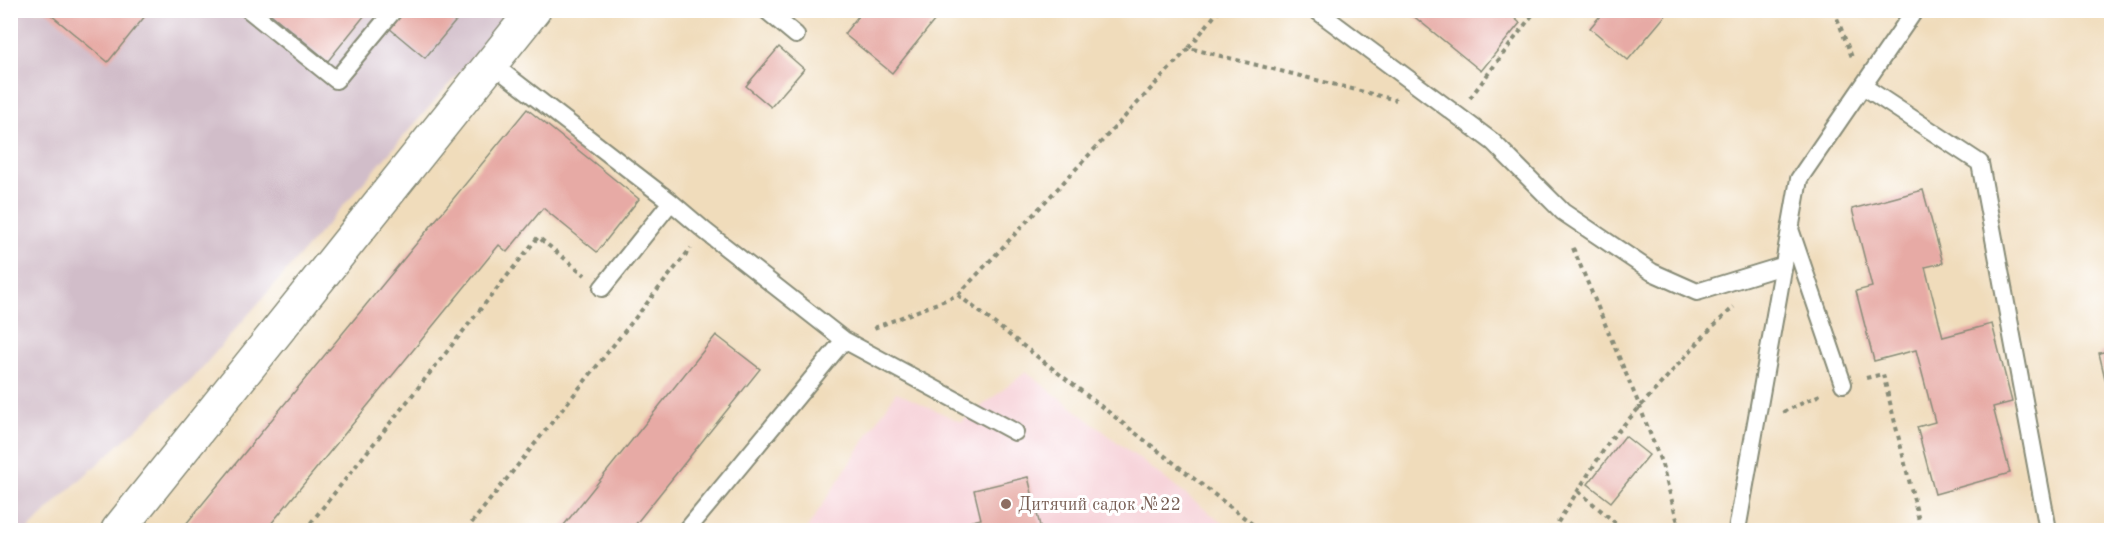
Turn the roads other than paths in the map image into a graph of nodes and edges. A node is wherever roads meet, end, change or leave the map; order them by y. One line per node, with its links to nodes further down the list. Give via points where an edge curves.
1 (249, 10): 2 (lane, via 336,80)
2 (394, 10)
3 (534, 10): 8 (street)
4 (766, 10): 7 (lane)
5 (1316, 10): 12 (lane, via 1493,142 1563,212 1652,272 1697,292)
6 (1915, 10): 9 (lane)
7 (796, 35)
8 (492, 64): 10 (lane); 17 (street)
9 (1863, 86): 11 (lane, via 1799,179); 20 (lane, via 1980,163)
10 (671, 202): 13 (lane); 14 (lane)
11 (1790, 228): 12 (lane); 15 (lane)
12 (1782, 266): 19 (lane)
13 (602, 288)
14 (844, 340): 16 (lane); 18 (lane)
15 (1843, 384)
16 (1015, 432)
17 (118, 531)
18 (687, 531)
19 (1737, 531)
20 (2049, 531)

